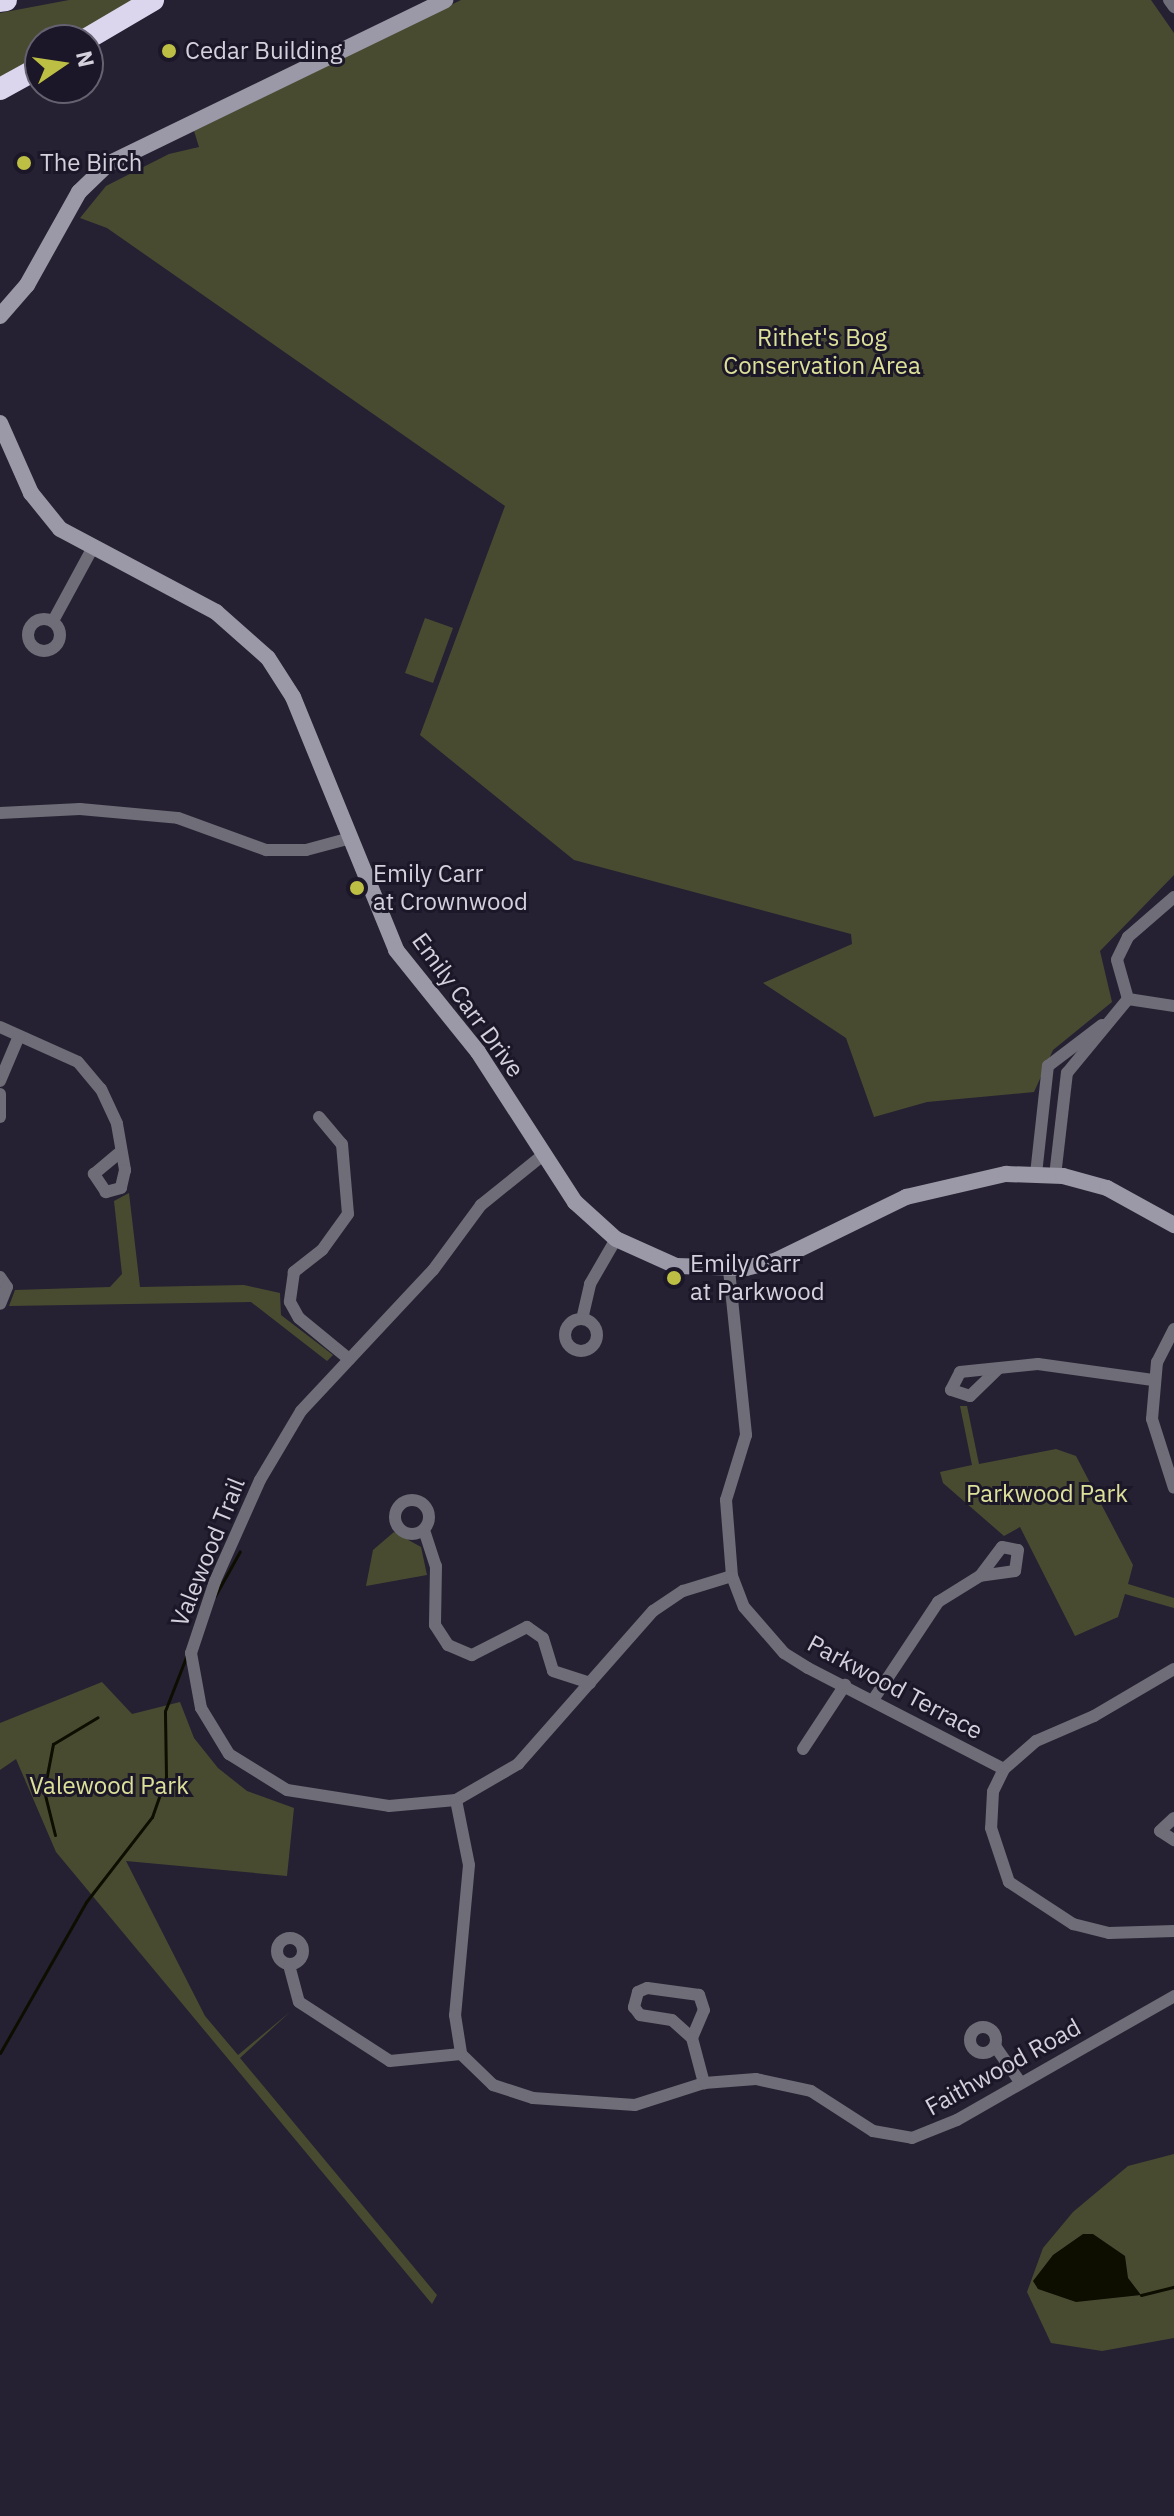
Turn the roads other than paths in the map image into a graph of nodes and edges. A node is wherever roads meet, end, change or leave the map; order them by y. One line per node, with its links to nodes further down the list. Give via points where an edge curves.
1 (153, 0): 5 (highway)
2 (445, 0): 8 (street, via 108,164 79,192 27,285)
3 (1169, 0): 4 (street)
4 (1174, 7)
5 (104, 29)
6 (24, 76): 7 (highway)
7 (0, 89)
8 (0, 316)
9 (0, 423): 10 (street, Emily Carr Drive)
10 (5, 449): 11 (street, Emily Carr Drive, via 40,508)
11 (91, 551): 12 (street); 14 (street, Emily Carr Drive, via 216,612 268,658 293,697)
12 (53, 621)
13 (0, 813): 14 (street, via 80,809 178,818 266,850 306,850)
14 (347, 839): 26 (street, Emily Carr Drive, via 396,950 478,1052)
15 (1174, 897): 16 (street, via 1121,948 1118,973)
16 (1128, 999): 17 (street); 18 (street)
17 (1174, 1006)
18 (1102, 1025): 27 (street, via 1048,1066); 28 (street, via 1063,1085)
19 (0, 1027): 20 (street)
20 (19, 1036): 21 (street); 25 (street, via 78,1062 101,1089 117,1124)
21 (0, 1081)
22 (0, 1094): 23 (street)
23 (0, 1117)
24 (319, 1117): 36 (street, via 342,1144 348,1214 322,1250 294,1272 290,1302 299,1318)
25 (118, 1154)
26 (543, 1155): 30 (street, Emily Carr Drive, via 575,1202); 36 (street, Valewood Trail, via 493,1192 433,1270)
27 (1036, 1174): 28 (street, Emily Carr Drive); 31 (street, Emily Carr Drive, via 957,1181 906,1197 777,1260)
28 (1055, 1176): 29 (street, Emily Carr Drive, via 1107,1188)
29 (1174, 1225)
30 (616, 1239): 31 (street, Emily Carr Drive, via 676,1266); 34 (street, via 590,1284)
31 (729, 1270): 41 (street, Parkwood Terrace, via 746,1435 726,1500)
32 (0, 1277): 33 (street, via 7,1294)
33 (0, 1304)
34 (583, 1315)
35 (1174, 1329): 38 (street)
36 (349, 1359): 49 (street, Valewood Trail, via 301,1411 260,1480 191,1653 194,1683 213,1732 229,1754 287,1790 389,1806)
37 (998, 1369): 38 (street, via 1052,1364)
38 (1153, 1380): 39 (street, via 1152,1419)
39 (1174, 1488)
40 (424, 1530): 44 (street, via 435,1556 435,1625 448,1645 472,1655 527,1627 543,1638 553,1671)
41 (732, 1576): 44 (street, Valewood Trail, via 683,1591 653,1611); 45 (street, Parkwood Terrace, via 744,1607 784,1653)
42 (980, 1576): 46 (street, via 938,1602)
43 (1174, 1669): 48 (street, via 1094,1716 1036,1741)
44 (590, 1683): 49 (street, Valewood Trail, via 518,1764)
45 (845, 1685): 46 (street, Parkwood Terrace); 47 (street)
46 (873, 1700): 48 (street, Parkwood Terrace)
47 (803, 1749)
48 (1004, 1769): 52 (street, via 993,1792 991,1828 1009,1882 1073,1924 1109,1933)
49 (456, 1800): 57 (street, via 469,1865 455,2015)
50 (1174, 1818): 51 (street, via 1160,1831)
51 (1174, 1840)
52 (1174, 1931)
53 (289, 1965): 57 (street, via 299,2002 390,2061)
54 (1174, 1996): 58 (street, Faithwood Road)
55 (692, 2038): 55 (street, via 704,2010 699,1995 647,1988 638,1992 634,2007 640,2015 678,2023); 59 (street)
56 (995, 2046): 58 (street)
57 (461, 2054): 59 (street, Faithwood Road, via 493,2085 533,2098 635,2105)
58 (1020, 2082): 59 (street, Faithwood Road, via 931,2132 896,2139 791,2084)
59 (704, 2083)

